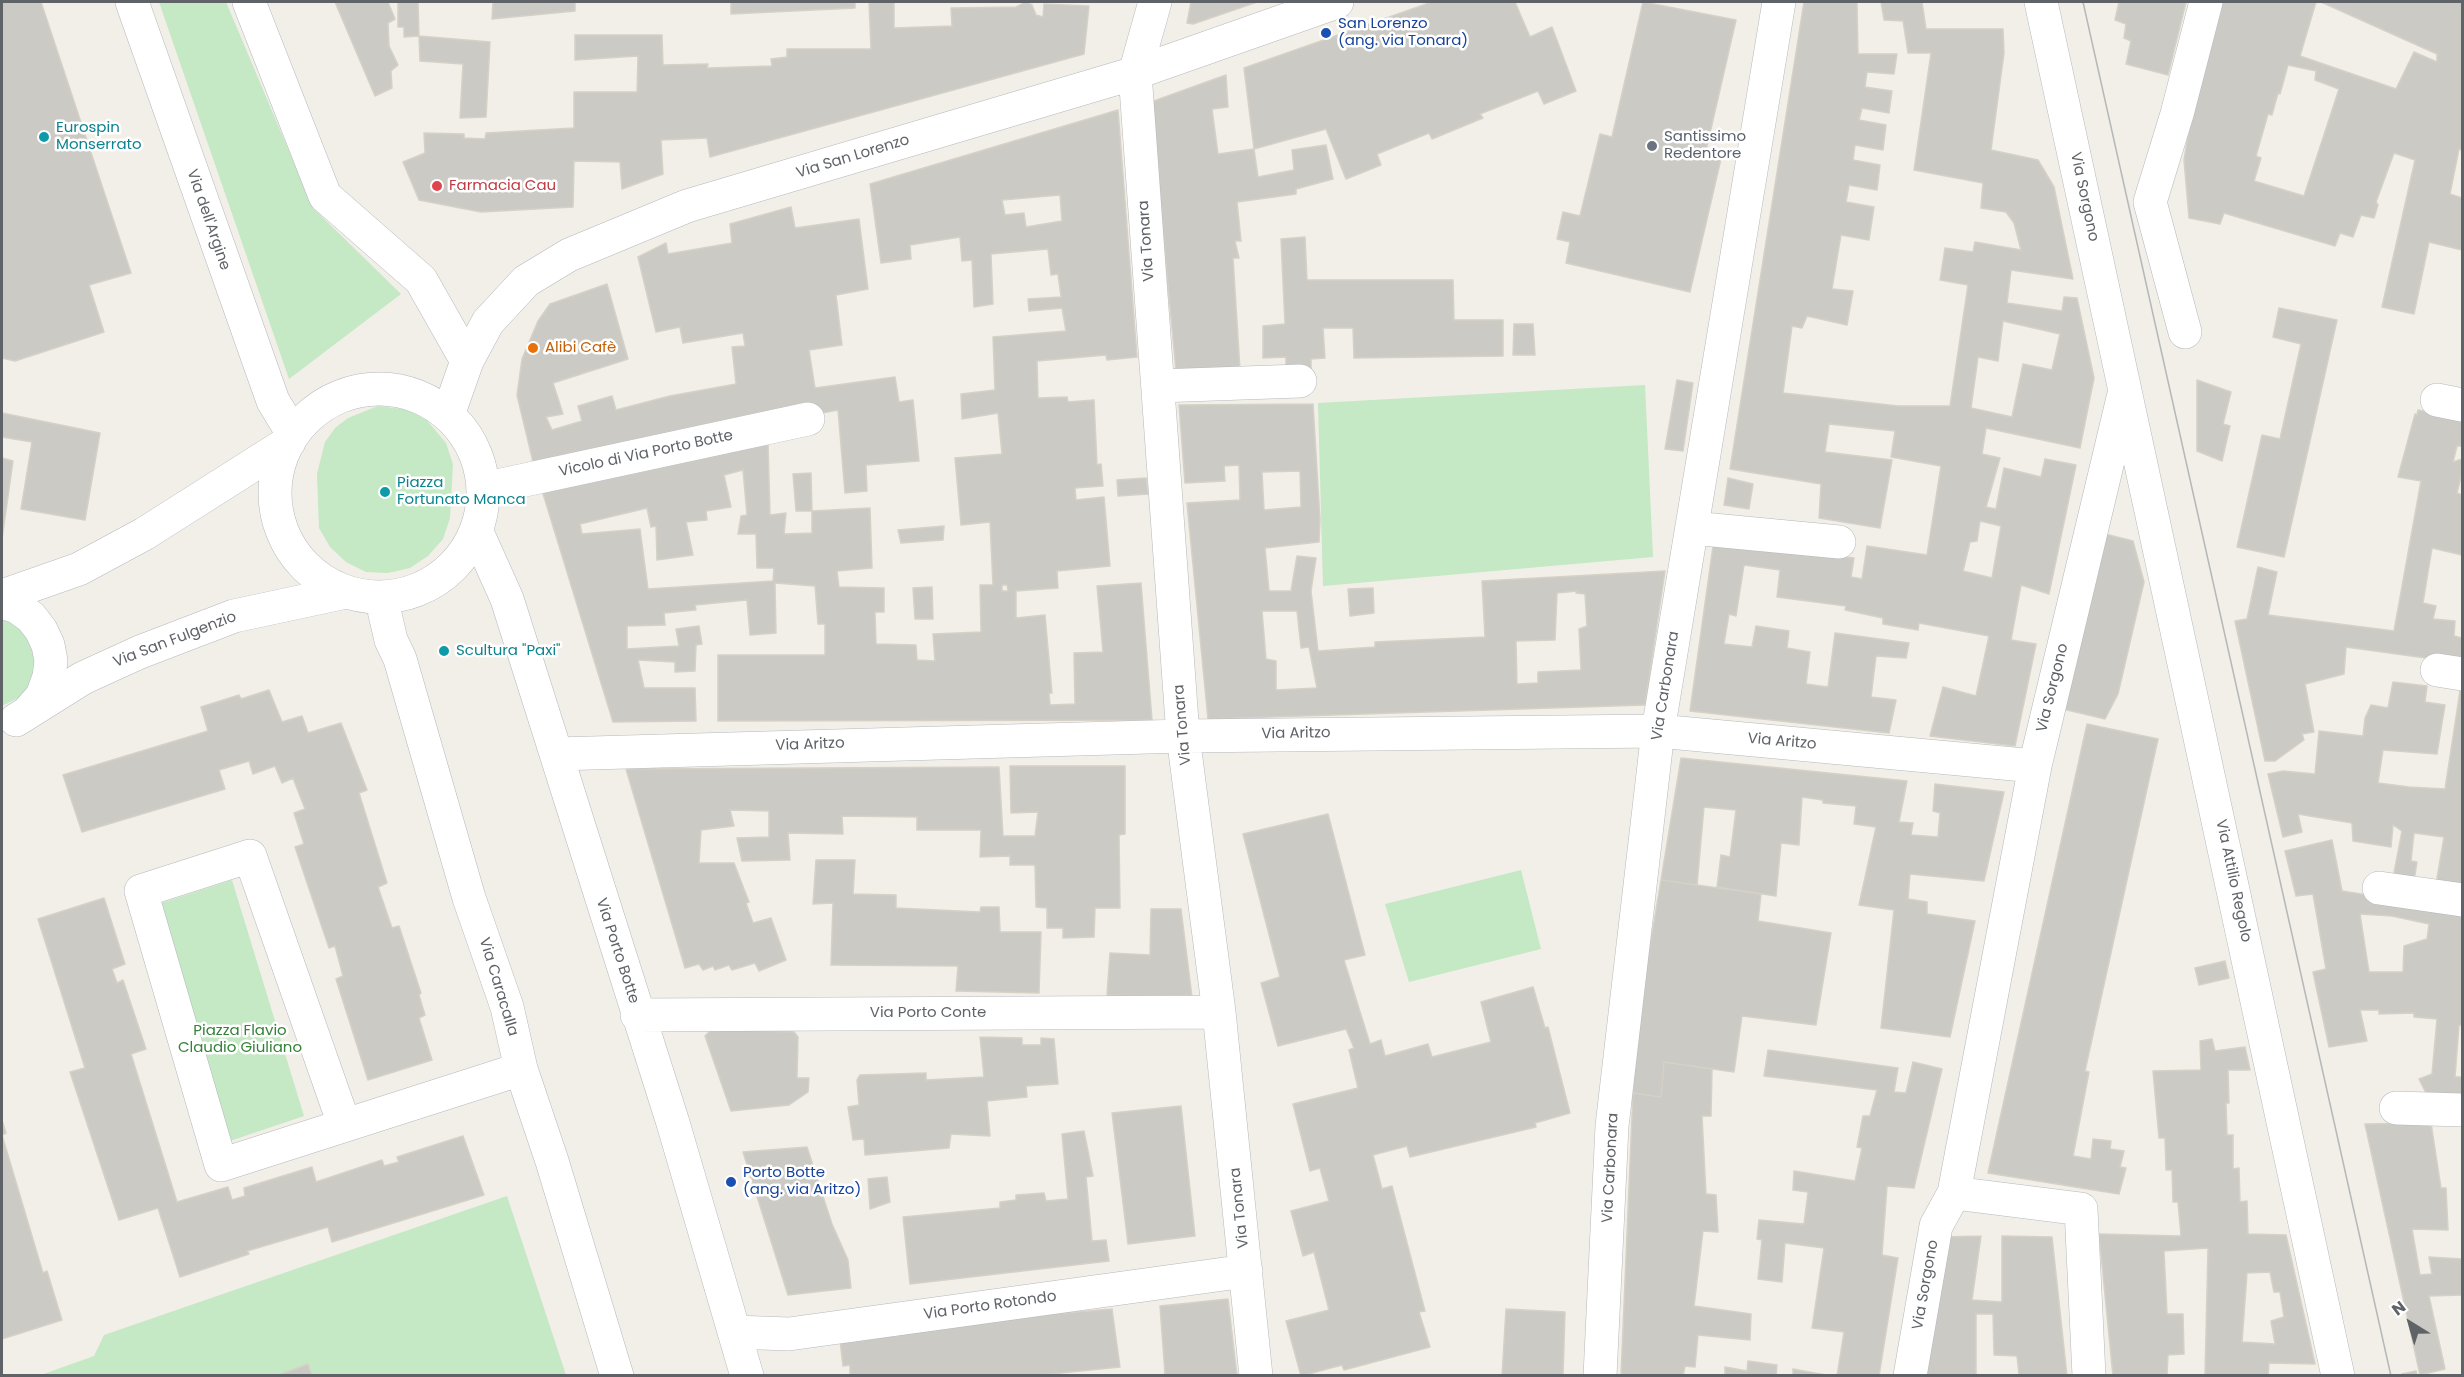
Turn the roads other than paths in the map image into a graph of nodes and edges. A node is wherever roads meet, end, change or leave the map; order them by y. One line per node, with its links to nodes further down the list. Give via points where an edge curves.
1 (132, 2): 16 (street, Via dell'Argine, via 273,401)
2 (249, 2): 10 (street, via 325,196 421,280)
3 (1155, 2): 8 (street, Via Tonara)
4 (1336, 2): 8 (street, Via San Lorenzo)
5 (1779, 2): 18 (street, Via Carbonara)
6 (2041, 2): 13 (street, Via Sorgono)
7 (2206, 2): 9 (street, via 2150,202)
8 (1135, 73): 10 (street, Via San Lorenzo, via 687,206 569,255 526,281 488,322); 12 (street, Via Tonara)
9 (2185, 332)
10 (467, 361): 14 (street, Via San Lorenzo)
11 (1300, 381): 12 (street)
12 (1158, 386): 27 (street, Via Tonara)
13 (2126, 388): 29 (street, Via Sorgono); 47 (street, Via Attilio Regolo)
14 (448, 415): 16 (street, via 405,392 358,391 315,411); 17 (street, via 473,448)
15 (808, 419): 17 (street, Vicolo di Via Porto Botte)
16 (291, 438): 21 (street, via 276,477 282,532 314,575); 22 (street, via 144,534 79,569)
17 (483, 489): 19 (street)
18 (1692, 528): 20 (street); 26 (street, Via Carbonara)
19 (476, 530): 23 (street, via 461,557 439,578 401,595); 28 (street, Via Porto Botte, via 507,599)
20 (1839, 542)
21 (346, 592): 23 (street); 25 (street, Via San Fulgenzio, via 234,616 140,652 83,678)
22 (2, 596)
23 (381, 597): 34 (street, Via Caracalla, via 469,898 507,1007)
24 (2, 602): 25 (street, via 17,607 36,623 45,637 51,661 50,677 42,696)
25 (9, 723)
26 (1658, 731): 27 (street, Via Aritzo); 29 (street, Via Aritzo); 44 (street, Via Carbonara, via 1612,1126)
27 (1183, 736): 28 (street, Via Aritzo); 32 (street, Via Tonara)
28 (557, 754): 33 (street, Via Porto Botte)
29 (2034, 766): 38 (street, Via Sorgono)
30 (2379, 888): 31 (street)
31 (2463, 900)
32 (1220, 1012): 33 (street, Via Porto Conte); 39 (street, Via Tonara)
33 (637, 1015): 40 (street, Via Porto Botte)
34 (521, 1069): 37 (street); 41 (street, Via Caracalla)
35 (2396, 1108): 36 (street)
36 (2463, 1110)
37 (344, 1124): 37 (street, via 250,856 141,891 221,1165)
38 (1954, 1193): 45 (street, Via Sorgono, via 1936,1226); 46 (street, via 2081,1209)
39 (1246, 1271): 40 (street, Via Porto Rotondo, via 789,1334); 43 (street, Via Tonara)
40 (734, 1332): 42 (street, Via Porto Botte)
41 (616, 1376)
42 (747, 1376)
43 (1256, 1376)
44 (1600, 1376)
45 (1910, 1376)
46 (2090, 1376)
47 (2338, 1376)

